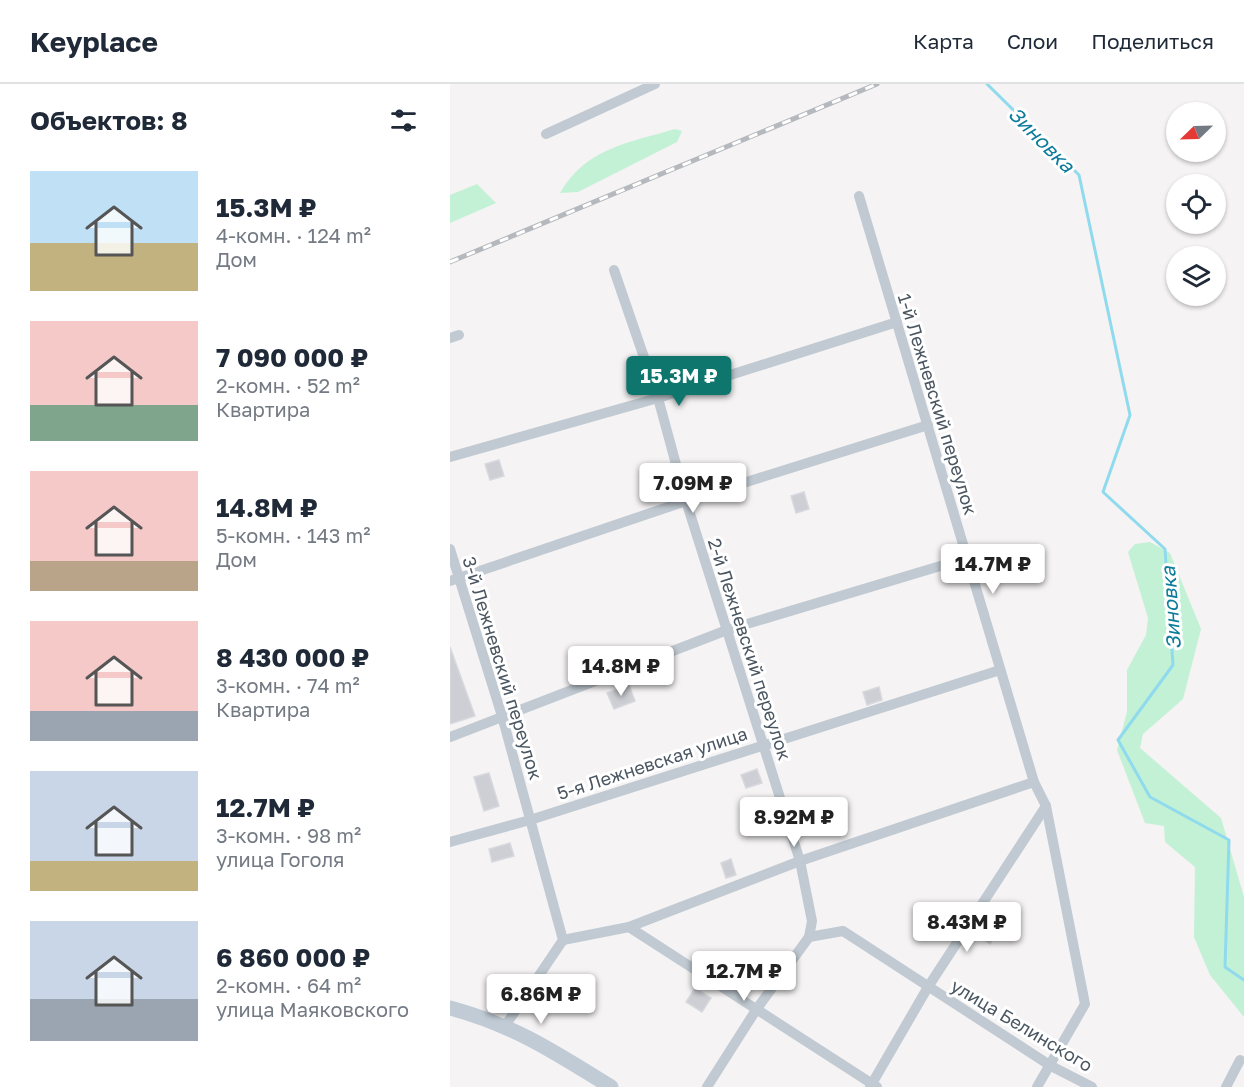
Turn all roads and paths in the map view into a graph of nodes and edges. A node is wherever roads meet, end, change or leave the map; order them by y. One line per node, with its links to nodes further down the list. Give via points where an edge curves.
1 (655, 84): 2 (street)
2 (546, 134)
3 (859, 196): 5 (street, 1-й Лежневский переулок)
4 (614, 270): 6 (street, 2-й Лежневский переулок)
5 (897, 322): 6 (street); 7 (street, 1-й Лежневский переулок)
6 (658, 398): 8 (street); 9 (street, 2-й Лежневский переулок)
7 (928, 426): 9 (street); 11 (street, 1-й Лежневский переулок)
8 (450, 457)
9 (686, 501): 12 (street); 13 (street, 2-й Лежневский переулок)
10 (450, 549): 12 (street, 3-й Лежневский переулок)
11 (967, 558): 13 (street); 14 (street, 1-й Лежневский переулок)
12 (455, 579): 15 (street, 3-й Лежневский переулок)
13 (727, 630): 15 (street); 17 (street, 2-й Лежневский переулок)
14 (1000, 670): 17 (street, 5-я Лежневская улица); 18 (street, 1-й Лежневский переулок)
15 (502, 716): 16 (street); 20 (street, 3-й Лежневский переулок)
16 (450, 737)
17 (763, 745): 20 (street, 5-я Лежневская улица); 22 (street, 2-й Лежневский переулок)
18 (1034, 782): 19 (street, 1-й Лежневский переулок); 22 (street)
19 (1046, 806): 26 (street); 31 (street, 1-й Лежневский переулок, via 1085,1004)
20 (530, 820): 21 (street, 5-я Лежневская улица); 25 (street, 3-й Лежневский переулок)
21 (450, 842)
22 (800, 861): 23 (street); 24 (street, 2-й Лежневский переулок, via 812,921)
23 (629, 927): 25 (street); 28 (street)
24 (809, 937): 26 (street, улица Белинского, via 843,931); 28 (street)
25 (563, 940): 29 (street)
26 (928, 987): 31 (street, улица Белинского); 33 (street)
27 (450, 1008): 29 (main road)
28 (756, 1010): 33 (street); 34 (street)
29 (505, 1026): 32 (main road, via 546,1046)
30 (1240, 1060): 37 (street)
31 (1051, 1066): 35 (street); 36 (street, улица Белинского)
32 (608, 1086)
33 (873, 1086)
34 (707, 1087)
35 (1037, 1087)
36 (1092, 1087)
37 (1226, 1087)

